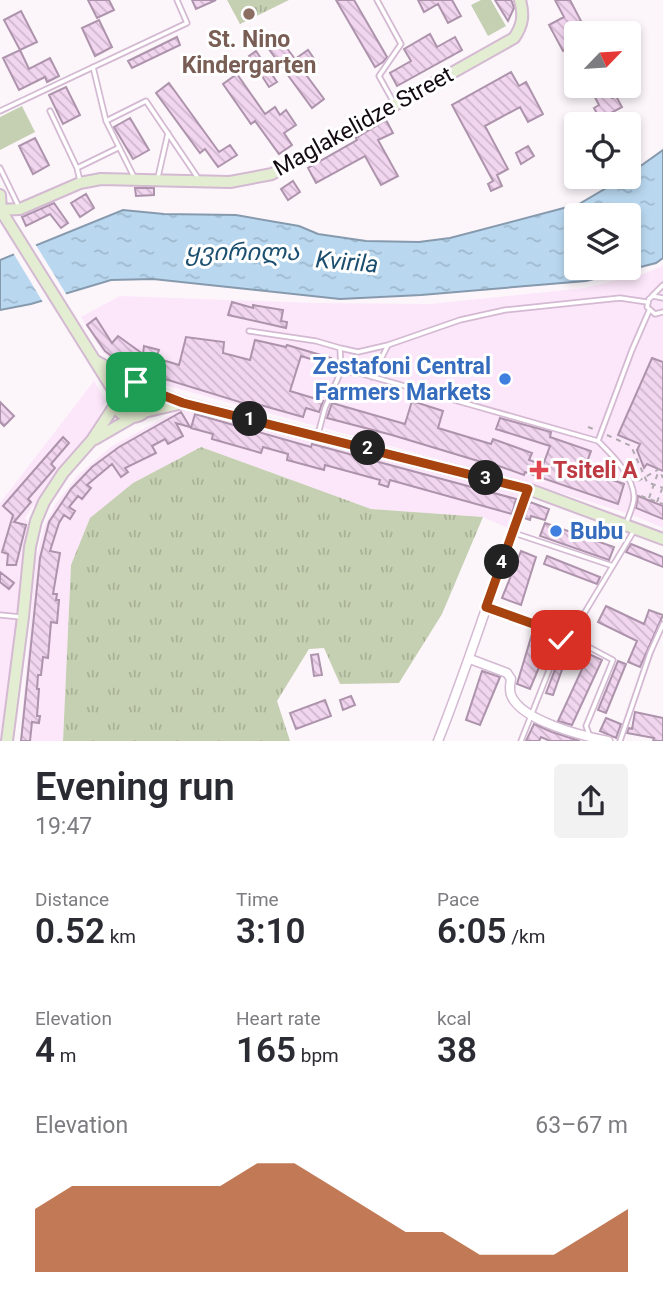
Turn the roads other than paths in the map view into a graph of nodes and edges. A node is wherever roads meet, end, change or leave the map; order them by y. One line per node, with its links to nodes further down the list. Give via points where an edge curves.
1 (177, 0): 4 (lane, via 187,23)
2 (377, 0): 5 (lane, via 401,44 379,76)
3 (520, 0): 5 (street, Maglakelidze Street, via 522,27 514,38)
4 (93, 67): 6 (lane); 8 (lane)
5 (396, 105): 15 (street, Maglakelidze Street, via 272,174 230,182)
6 (0, 111)
7 (50, 111): 12 (lane)
8 (106, 121): 9 (lane, via 146,101); 10 (lane)
9 (168, 133): 14 (lane); 15 (lane)
10 (118, 148): 12 (lane); 13 (lane)
11 (0, 168): 18 (lane)
12 (78, 168): 16 (lane)
13 (135, 179): 14 (street, Maglakelidze Street); 16 (street, Maglakelidze Street)
14 (158, 179): 15 (street, Maglakelidze Street)
15 (200, 181)
16 (80, 183): 18 (street, Maglakelidze Street)
17 (0, 195): 19 (street)
18 (20, 209): 19 (street, Maglakelidze Street)
19 (0, 210): 29 (street)
20 (663, 285): 21 (lane)
21 (651, 297): 22 (lane); 23 (lane)
22 (663, 298)
23 (647, 302): 24 (lane); 27 (lane, via 620,298 505,310)
24 (649, 311): 25 (lane); 40 (lane)
25 (663, 312)
26 (249, 331): 28 (lane)
27 (388, 345): 28 (lane, via 358,352); 31 (lane)
28 (340, 348): 30 (lane)
29 (93, 359): 32 (street); 34 (street)
30 (341, 371): 31 (lane); 38 (lane)
31 (372, 377): 40 (lane)
32 (132, 381): 33 (street); 34 (street, via 123,383)
33 (147, 389): 35 (street); 36 (street, via 149,403)
34 (115, 399): 37 (street, via 120,413); 39 (street)
35 (183, 403): 36 (street); 38 (street)
36 (144, 412): 37 (street)
37 (133, 417): 39 (street)
38 (318, 436): 41 (street)
39 (92, 440): 48 (street, via 63,472 40,512 30,547)
40 (598, 441): 42 (lane, via 616,459 633,492)
41 (528, 489): 42 (street); 43 (street)
42 (631, 525): 44 (street); 45 (lane)
43 (512, 532): 45 (lane); 46 (street)
44 (663, 539)
45 (613, 566): 50 (lane)
46 (486, 607): 50 (lane); 51 (street)
47 (0, 615): 48 (lane)
48 (23, 617): 52 (street)
49 (663, 624): 59 (lane)
50 (570, 637): 53 (lane, via 561,640); 54 (lane, via 613,660 586,726)
51 (470, 659): 53 (street, via 507,673 512,699); 56 (street)
52 (5, 713): 55 (street)
53 (531, 717): 54 (street); 57 (lane)
54 (590, 739): 58 (street)
55 (7, 741)
56 (438, 741)
57 (521, 741)
58 (608, 741)
59 (620, 741)

